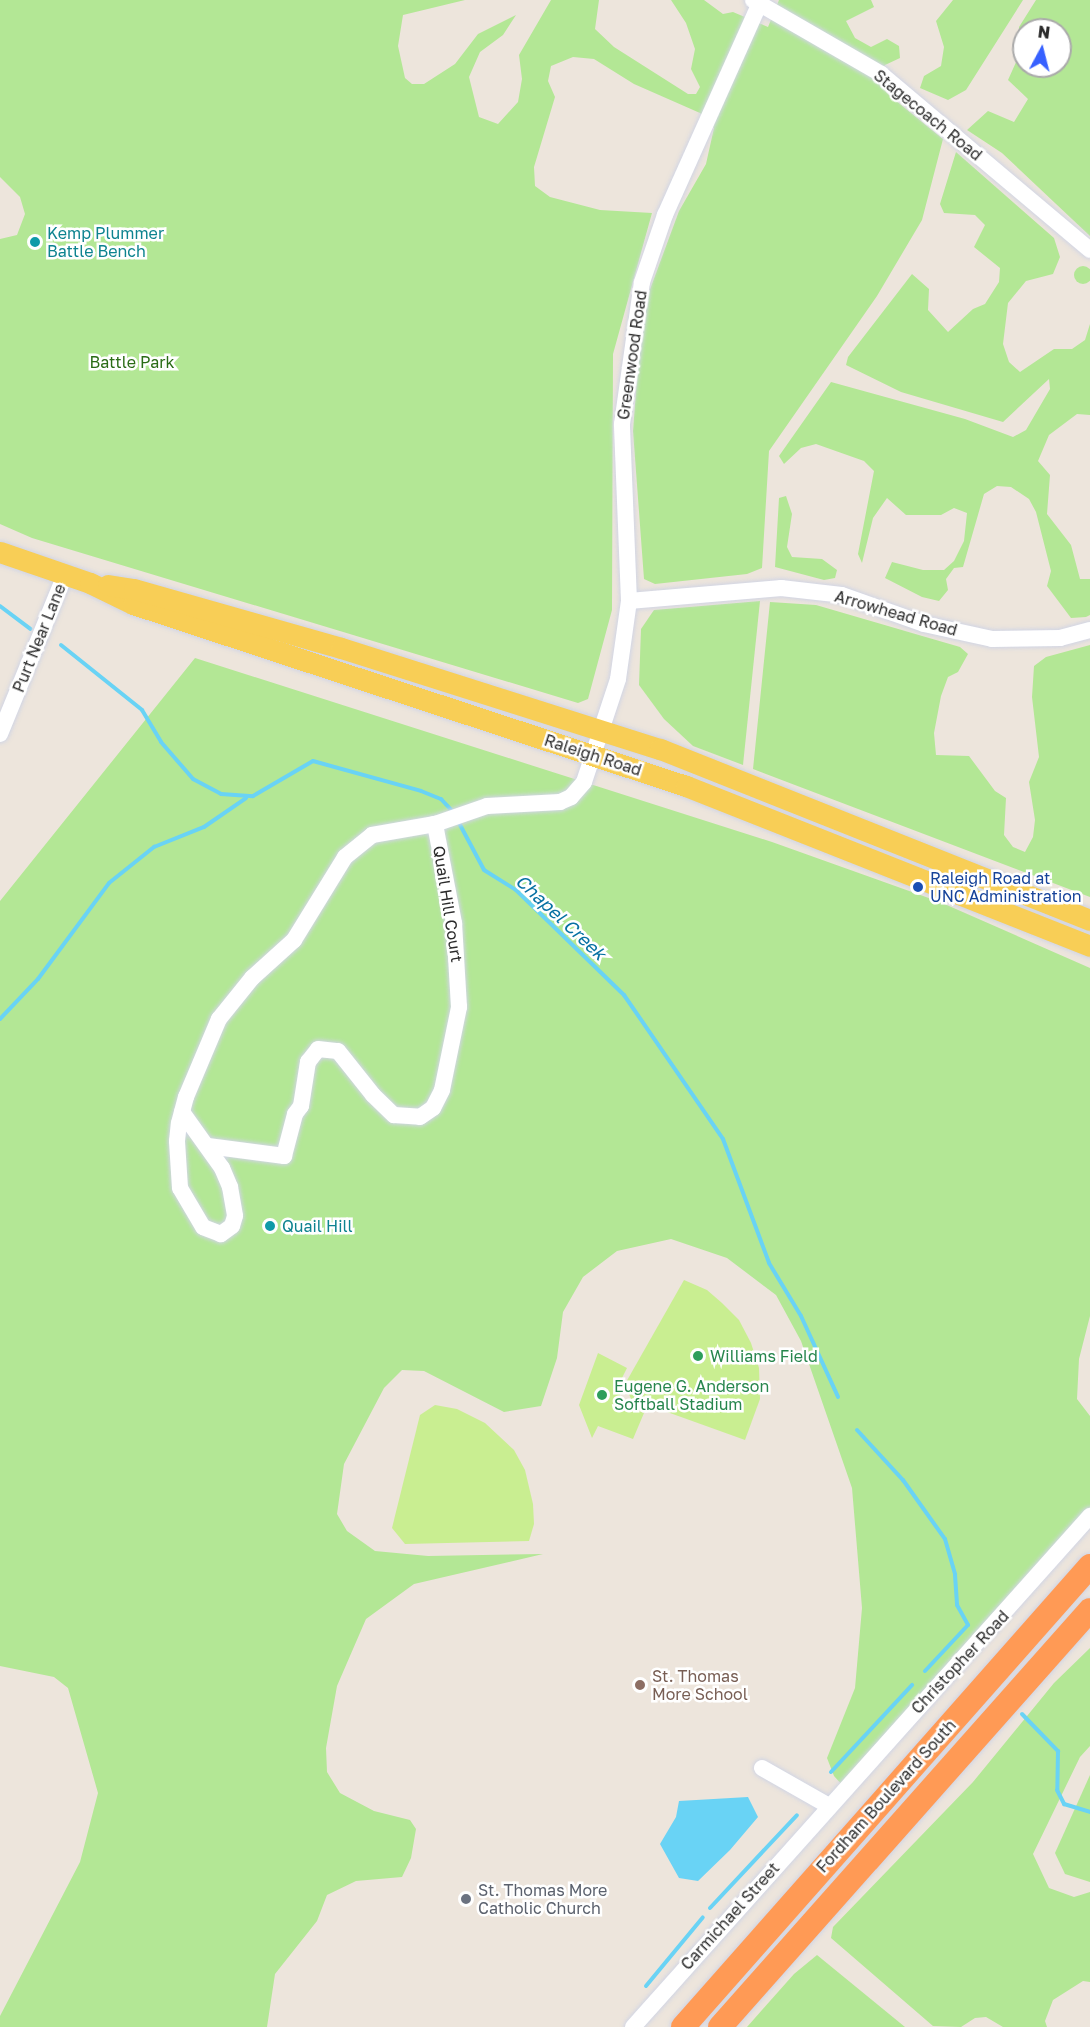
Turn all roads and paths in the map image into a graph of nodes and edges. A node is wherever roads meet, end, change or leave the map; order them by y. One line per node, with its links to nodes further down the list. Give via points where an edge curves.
1 (758, 1): 2 (street, Stagecoach Road, via 881,74); 6 (street, Greenwood Road, via 665,214 642,282 622,424)
2 (1090, 250)
3 (0, 552): 4 (main road, Raleigh Road)
4 (64, 575): 5 (main road, Raleigh Road); 9 (street, Purt Near Lane)
5 (90, 583): 8 (main road, Raleigh Road, via 134,589 226,615); 10 (main road, Raleigh Road, via 133,604)
6 (629, 601): 7 (street, Arrowhead Road, via 781,588 842,595 924,624 992,639 1060,638); 8 (street, Greenwood Road, via 618,679)
7 (1090, 630)
8 (601, 730): 10 (street, Greenwood Road); 12 (main road, Raleigh Road, via 660,749)
9 (0, 735)
10 (593, 754): 11 (street, Quail Hill Court, via 584,782 565,800 487,806); 13 (main road, Raleigh Road, via 696,790)
11 (435, 824): 14 (street, Quail Hill Court, via 372,835 345,857 294,940 252,978 219,1019); 15 (street, Quail Hill Court, via 454,923 459,1007 442,1090 433,1108 420,1117 394,1115 338,1051 318,1049 308,1062 301,1106 295,1114 284,1156)
12 (1090, 920)
13 (1090, 946)
14 (182, 1112): 15 (street, Quail Hill Court); 15 (street, Quail Hill Court, via 176,1161 180,1188 203,1227 221,1234 232,1226 235,1203 222,1168)
15 (208, 1146)
16 (1090, 1516): 22 (street, Christopher Road)
17 (1090, 1566): 24 (highway, Fordham Boulevard South)
18 (1090, 1610): 20 (highway, Fordham Boulevard South)
19 (1090, 1620): 20 (highway)
20 (1052, 1653): 25 (highway, Fordham Boulevard South)
21 (762, 1768): 22 (street)
22 (829, 1806): 23 (street, Carmichael Street)
23 (633, 2027)
24 (683, 2027)
25 (720, 2027)

